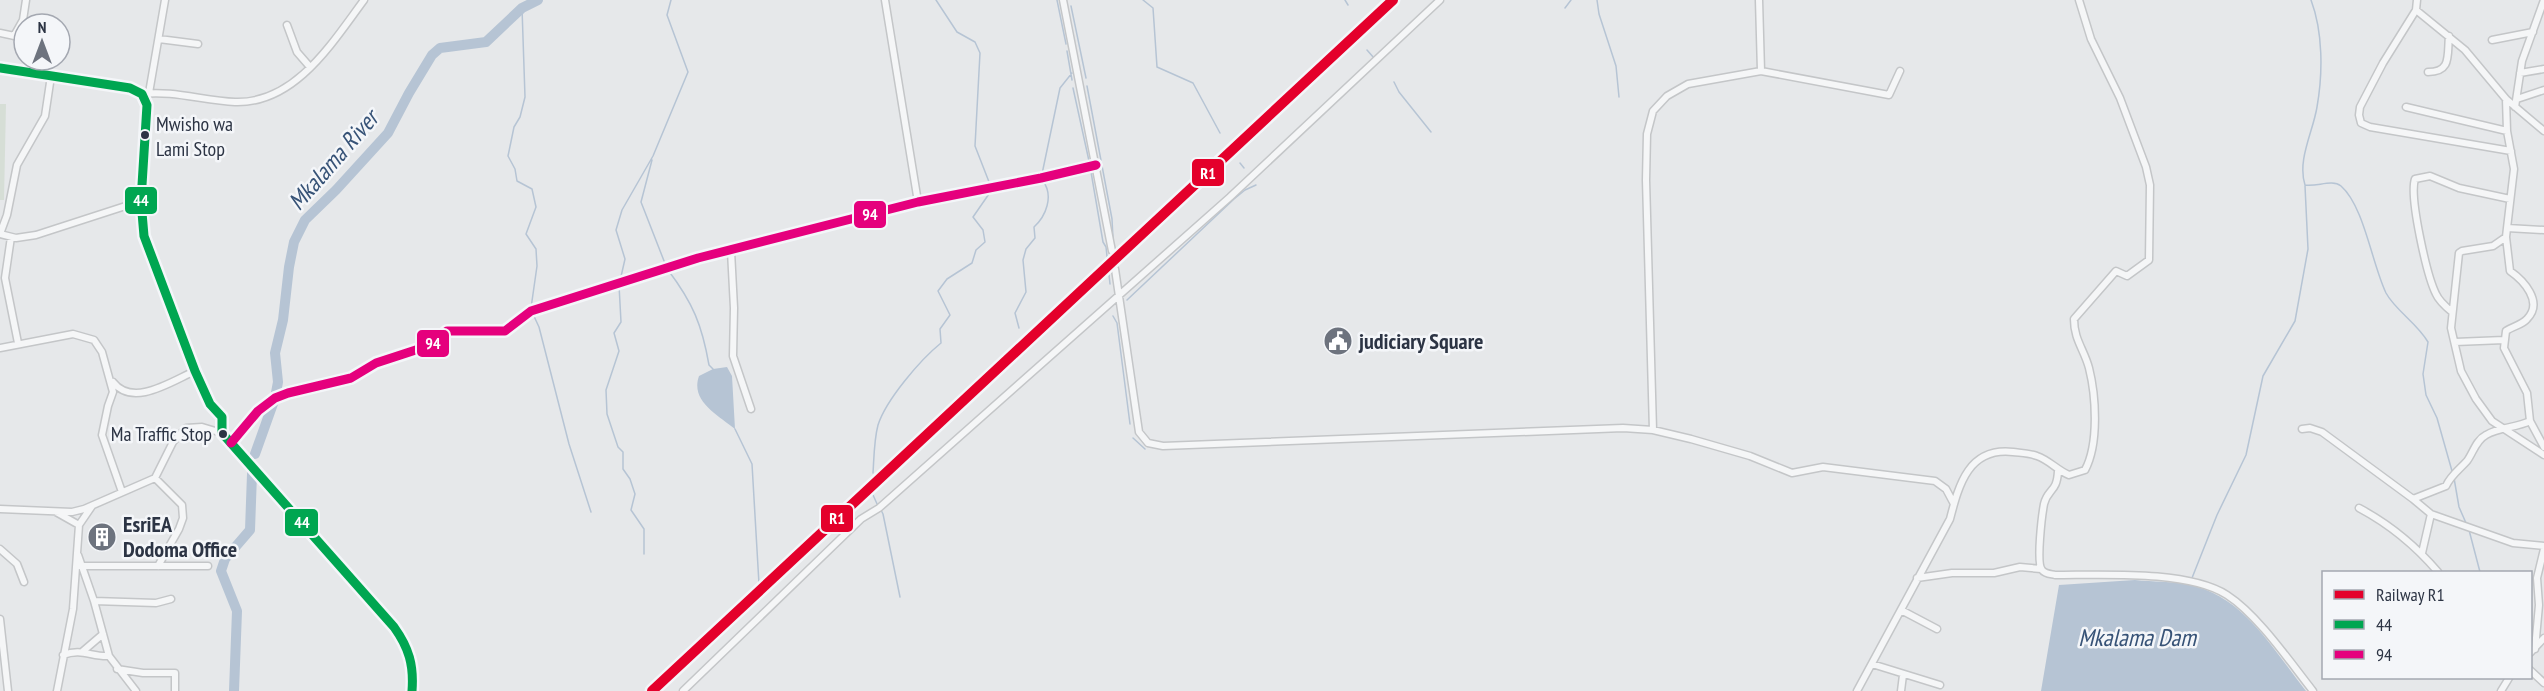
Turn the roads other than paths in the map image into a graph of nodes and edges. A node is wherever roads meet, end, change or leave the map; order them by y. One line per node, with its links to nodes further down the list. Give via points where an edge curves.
1 (165, 0): 14 (street)
2 (364, 0): 17 (street)
3 (885, 0): 37 (street)
4 (1440, 0): 48 (street)
5 (1759, 0): 20 (street)
6 (2079, 0): 65 (street, via 2091,39 2120,98 2146,167 2150,185 2149,260 2127,276 2116,271 2074,319 2074,333 2089,367 2096,430 2085,470 2069,475)
7 (2417, 0): 10 (street)
8 (2544, 0): 12 (street)
9 (1063, 1): 34 (street)
10 (2416, 10): 13 (street); 33 (street, via 2360,107 2361,123)
11 (287, 26): 17 (street, via 297,52)
12 (2533, 32): 15 (street); 23 (street)
13 (2449, 36): 22 (street, via 2443,70); 27 (street)
14 (159, 39): 16 (street); 26 (street)
15 (2492, 40)
16 (198, 44)
17 (310, 67): 26 (street, via 291,85 265,97 237,102)
18 (0, 68): 24 (street)
19 (2544, 69): 23 (street)
20 (1761, 71): 21 (street, via 1889,95); 59 (street, via 1688,84 1667,96 1653,111 1647,157)
21 (1900, 71)
22 (2428, 72)
23 (2520, 73): 28 (street)
24 (51, 76): 26 (street, via 130,88); 40 (street, via 45,116 17,165)
25 (2544, 90): 28 (street)
26 (146, 95): 36 (street)
27 (2506, 99): 29 (street); 31 (street)
28 (2517, 99): 29 (street)
29 (2516, 107): 32 (street)
30 (2406, 108): 31 (street)
31 (2507, 131): 33 (street)
32 (2544, 131)
33 (2511, 151): 35 (street, via 2514,177)
34 (1096, 165): 37 (street); 44 (street)
35 (2510, 199): 38 (street); 49 (street, via 2458,188 2430,176 2415,179 2417,223 2432,282 2436,294)
36 (141, 201): 41 (street, via 36,235); 54 (street, via 148,250)
37 (918, 202): 43 (street)
38 (2507, 228): 39 (street); 42 (street)
39 (2544, 230)
40 (0, 234): 41 (street)
41 (10, 237): 46 (street)
42 (2506, 237): 49 (street, via 2493,246 2460,252); 50 (street, via 2510,270 2529,287 2533,307 2527,320 2506,331)
43 (731, 251): 56 (street, via 733,356); 62 (street, via 531,311 505,331 447,331 431,345 376,363 351,378 275,398)
44 (1112, 251)
45 (1115, 269): 48 (street)
46 (5, 278): 47 (street); 52 (street)
47 (0, 284)
48 (1119, 296): 59 (street, via 1139,432 1148,443 1163,447 1623,428); 109 (street, via 879,508 861,519)
49 (2452, 312): 51 (street)
50 (2504, 340): 51 (street); 57 (street, via 2504,348 2527,393)
51 (2455, 342): 60 (street, via 2461,371 2476,399)
52 (18, 343): 53 (street); 67 (street, via 78,334 98,345 113,389 102,435)
53 (0, 348)
54 (195, 371): 55 (street, via 143,392 124,391); 61 (street, via 210,404 222,417)
55 (112, 381)
56 (750, 409)
57 (2530, 421): 60 (street); 63 (street)
58 (2302, 429): 68 (street, via 2322,432)
59 (1653, 430): 70 (street, via 1750,456 1792,473 1823,467 1935,481 1946,489)
60 (2504, 430): 64 (street); 68 (street, via 2481,438 2446,486)
61 (222, 433): 62 (street); 66 (street, via 202,427 186,428 173,442)
62 (231, 443): 108 (street, via 394,627 411,656)
63 (2544, 447)
64 (2544, 455)
65 (2058, 471): 70 (street, via 2034,454 1995,452 1974,463 1956,493); 82 (street, via 2058,484 2044,504)
66 (155, 478): 67 (street); 80 (street, via 182,505 183,518)
67 (122, 492): 69 (street)
68 (2413, 499): 74 (street)
69 (95, 503): 73 (street, via 72,513); 75 (street)
70 (1954, 504): 84 (street, via 1950,519)
71 (2359, 508): 78 (street, via 2391,526)
72 (0, 509): 73 (street)
73 (53, 510): 75 (street)
74 (2431, 514): 77 (street, via 2513,543); 78 (street)
75 (79, 525): 79 (street)
76 (0, 549): 85 (street, via 17,564)
77 (2544, 549): 88 (street, via 2537,578)
78 (2422, 553): 83 (street)
79 (79, 566): 80 (street); 87 (street); 96 (street)
80 (158, 566): 81 (street)
81 (207, 566)
82 (2041, 569): 84 (street, via 2020,567 1994,573); 112 (street, via 2055,575 2147,576 2204,584 2224,593 2247,611)
83 (2436, 571)
84 (1917, 578): 89 (street)
85 (24, 582)
86 (171, 599): 87 (street, via 156,603)
87 (94, 601): 92 (street)
88 (2542, 606): 94 (street)
89 (1901, 610): 91 (street); 98 (street)
90 (0, 619): 104 (street)
91 (1937, 629)
92 (103, 634): 95 (street); 97 (street)
93 (2544, 638): 94 (street)
94 (2533, 651)
95 (82, 652): 96 (street); 97 (street)
96 (63, 656): 105 (street)
97 (109, 656): 99 (street)
98 (1872, 664): 101 (street); 110 (street)
99 (117, 669): 106 (street); 107 (street, via 175,673)
100 (2532, 672): 102 (street)
101 (1903, 675): 103 (street); 111 (street)
102 (2544, 683)
103 (1940, 685)
104 (8, 691)
105 (57, 691)
106 (136, 691)
107 (175, 691)
108 (412, 691)
109 (682, 691)
110 (1857, 691)
111 (1901, 691)
112 (2313, 691)

